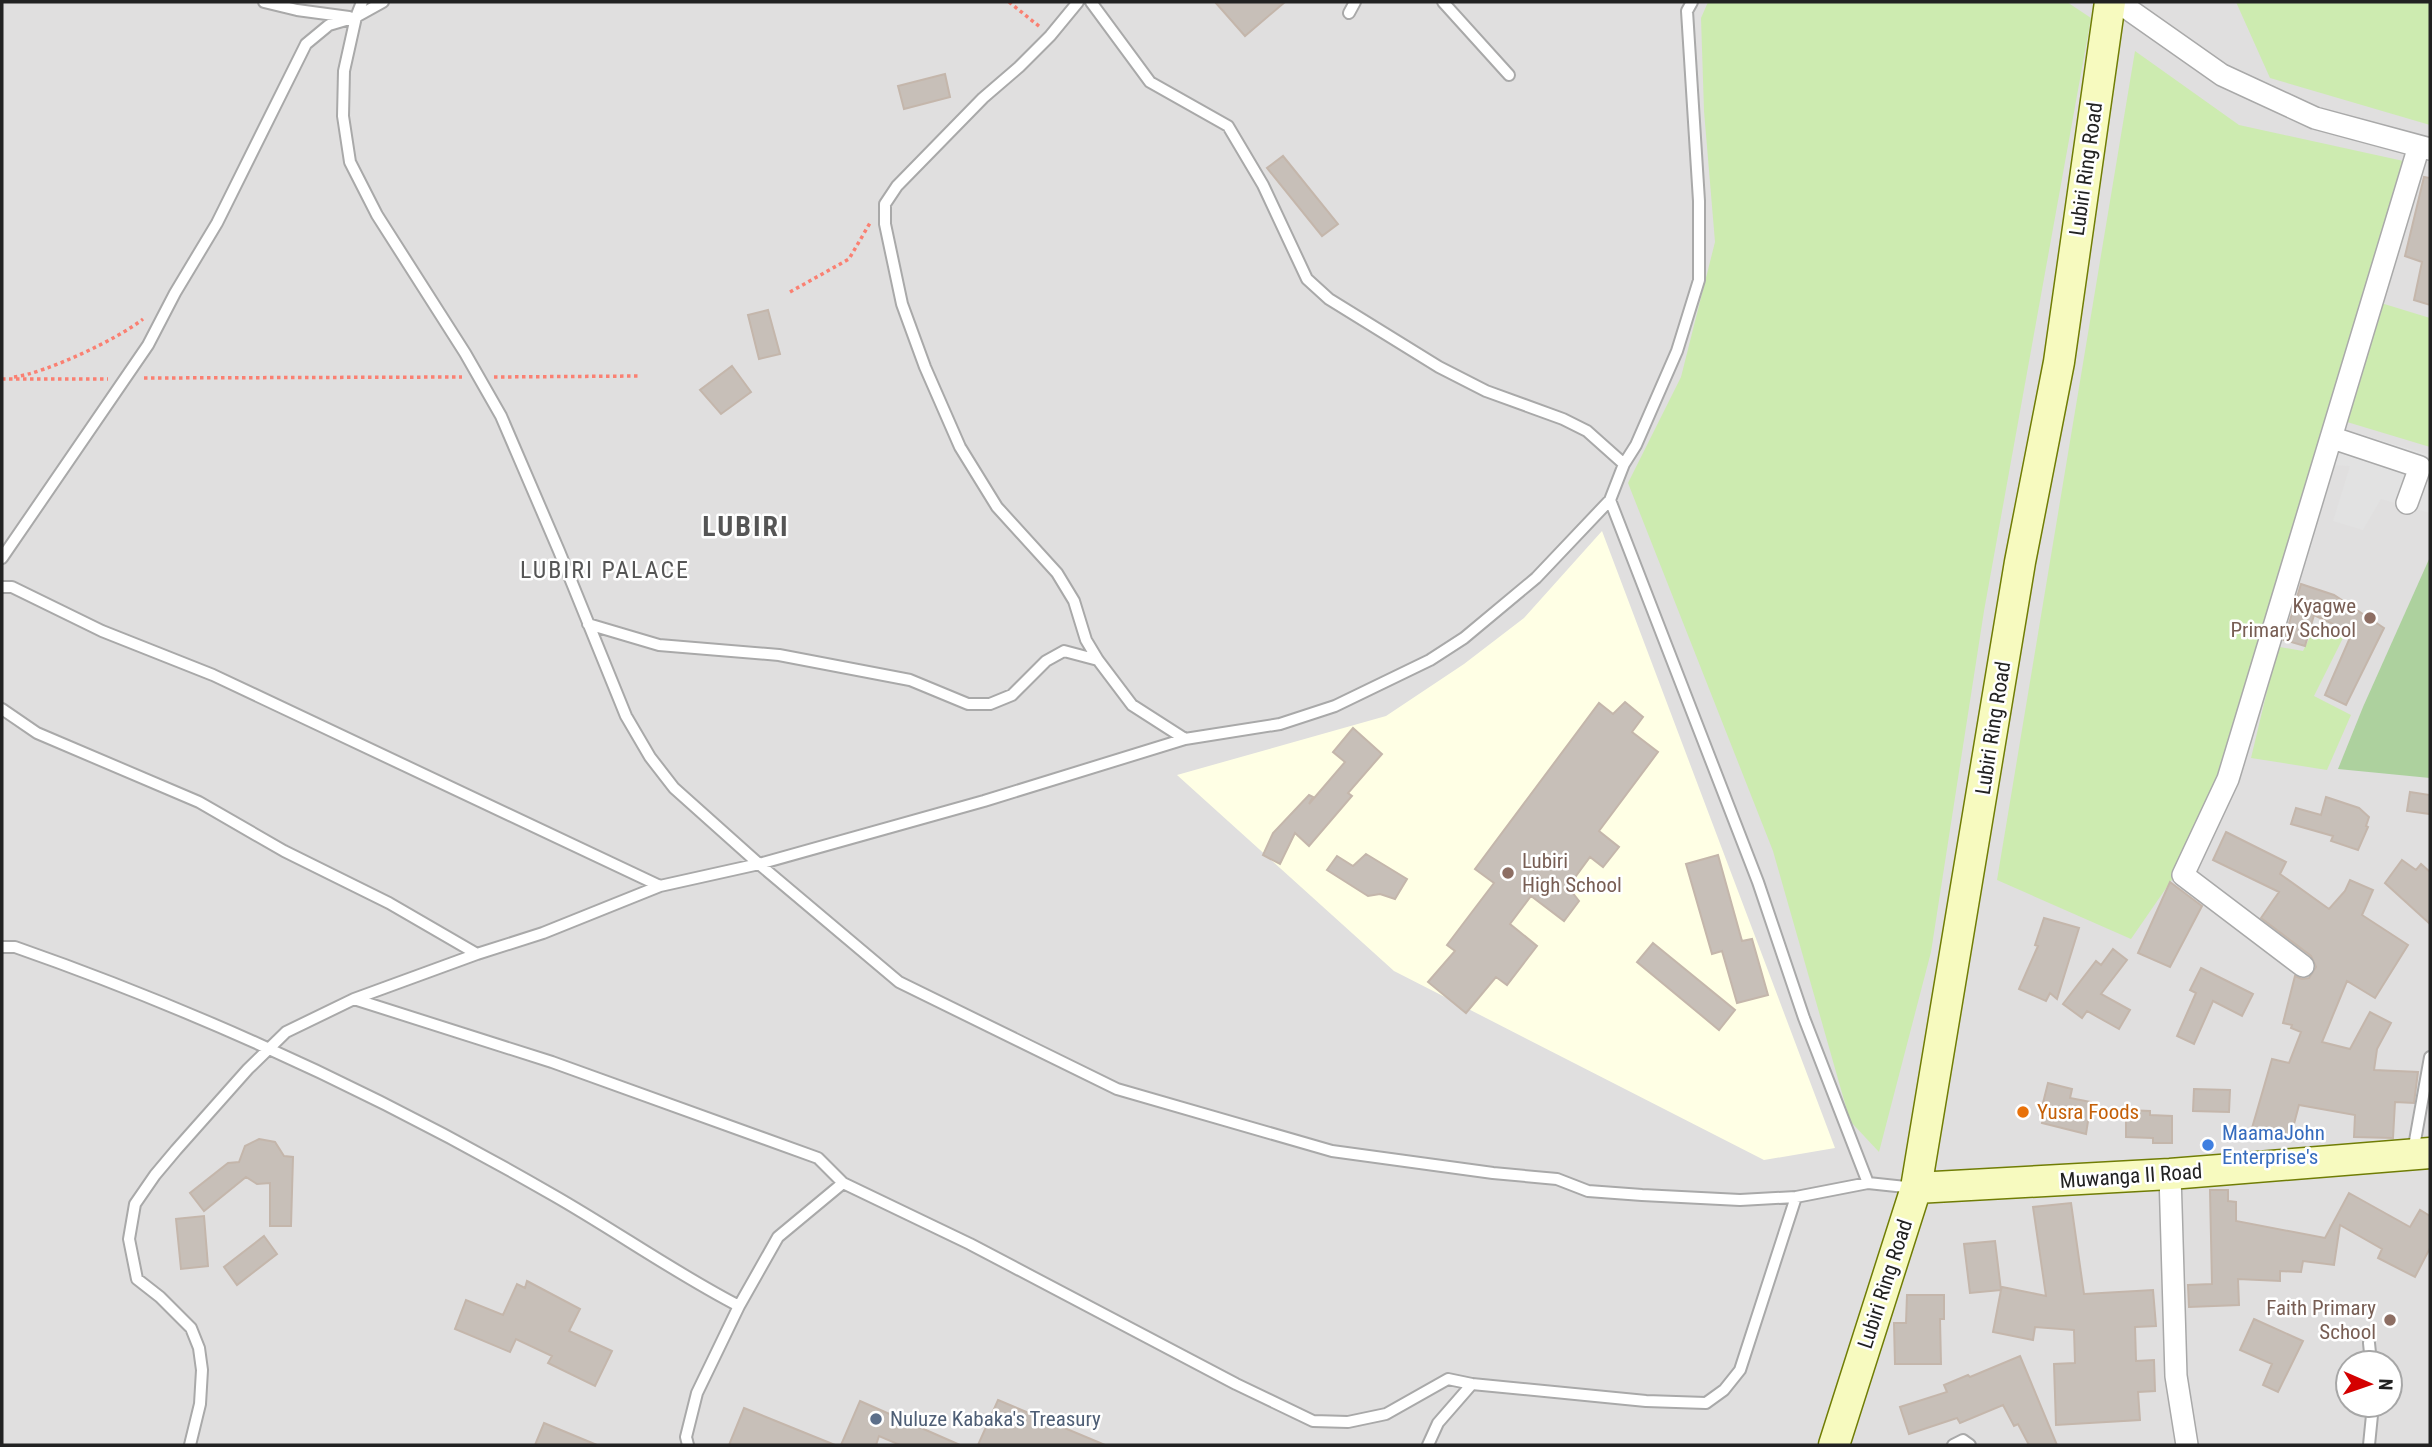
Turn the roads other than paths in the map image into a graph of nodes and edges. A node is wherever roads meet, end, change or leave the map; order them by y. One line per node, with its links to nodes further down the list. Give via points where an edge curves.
1 (264, 2): 12 (lane)
2 (362, 2): 12 (lane)
3 (383, 2): 12 (lane)
4 (1078, 2): 22 (lane, via 1050,36 897,186 885,204 885,224 902,304 960,447 997,506 1057,573)
5 (1091, 2): 16 (lane, via 1150,82 1228,126 1263,185 1307,279 1439,367 1587,431)
6 (1355, 2): 11 (lane)
7 (1443, 2): 13 (lane)
8 (1692, 2): 16 (lane, via 1687,11 1699,201 1699,280 1676,351)
9 (2109, 2): 37 (main road, Lubiri Ring Road, via 2059,362 2020,562)
10 (2118, 2): 14 (street, via 2222,75 2315,118)
11 (1349, 13)
12 (356, 17): 19 (lane, via 329,25 306,44 217,223 148,345); 21 (lane, via 344,71 343,116 351,162 376,215 500,416)
13 (1508, 75)
14 (2425, 148): 15 (street)
15 (2333, 438): 18 (street, via 2420,467); 29 (street, via 2228,779 2183,874)
16 (1624, 464): 17 (lane)
17 (1610, 500): 24 (lane, via 1536,578 1430,660 1335,706 1280,724); 36 (lane)
18 (2407, 503)
19 (2, 558)
20 (2, 587): 26 (lane, via 12,587 102,631 213,675)
21 (588, 624): 22 (lane, via 659,645 779,655 910,680 968,704 990,704 1012,695 1046,661 1064,651); 25 (lane, via 626,716 650,757 674,788)
22 (1098, 660): 24 (lane, via 1132,705)
23 (2, 709): 28 (lane, via 37,733 199,802)
24 (1185, 739): 25 (lane)
25 (758, 864): 26 (lane); 38 (lane, via 899,982 1117,1089 1332,1151 1557,1179 1588,1191 1740,1200)
26 (660, 886): 28 (lane)
27 (2, 947): 31 (lane, via 15,947 109,980)
28 (477, 954): 30 (lane)
29 (2302, 966)
30 (354, 999): 31 (lane, via 286,1032); 35 (lane, via 552,1062 818,1158)
31 (270, 1048): 39 (lane, via 553,1195); 44 (lane, via 176,1150 135,1204 129,1239 137,1279 191,1328 199,1348 200,1404)
32 (2430, 1057): 33 (lane)
33 (2422, 1154): 34 (main road, Muwanga II Road)
34 (2170, 1174): 37 (main road, Muwanga II Road); 50 (street, via 2176,1376)
35 (843, 1183): 39 (lane, via 778,1237); 42 (lane, via 1314,1421 1349,1422 1386,1414 1448,1379)
36 (1868, 1183): 37 (lane); 38 (lane)
37 (1916, 1188): 47 (main road, Lubiri Ring Road)
38 (1796, 1196): 42 (lane, via 1740,1370 1706,1403)
39 (739, 1306): 45 (lane, via 697,1393)
40 (2369, 1343): 41 (lane)
41 (2370, 1349)
42 (1472, 1384): 46 (lane, via 1438,1423)
43 (2372, 1419): 51 (lane)
44 (190, 1445)
45 (688, 1445)
46 (1428, 1445)
47 (1834, 1445)
48 (1953, 1445): 49 (lane, via 1963,1440)
49 (1970, 1445)
50 (2187, 1445)
51 (2369, 1445)

